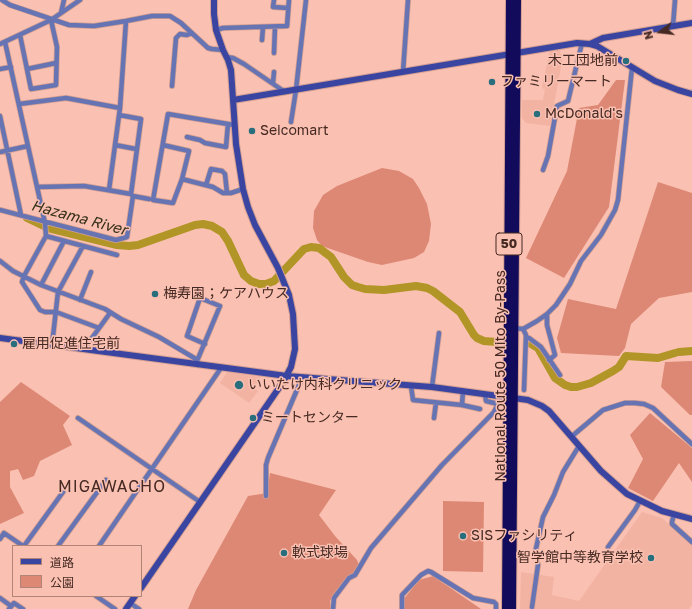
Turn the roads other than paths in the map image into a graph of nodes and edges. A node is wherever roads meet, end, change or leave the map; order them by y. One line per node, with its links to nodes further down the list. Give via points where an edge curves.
1 (2, 0): 14 (street)
2 (64, 0): 13 (street)
3 (80, 0): 13 (street)
4 (214, 0): 20 (street)
5 (274, 0): 12 (street, via 273,7)
6 (289, 0): 12 (street)
7 (306, 0): 41 (street)
8 (408, 0): 38 (street)
9 (510, 0): 30 (highway, National Route 50 Mito By-Pass / 50)
10 (517, 0): 30 (highway, National Route 50 Mito By-Pass / 50)
11 (675, 0): 17 (street)
12 (288, 8): 19 (street, via 287,26)
13 (61, 13): 14 (street)
14 (51, 20): 15 (street, via 81,26); 22 (street); 32 (street, via 57,47)
15 (126, 21): 21 (street, via 157,15 170,16); 46 (street)
16 (692, 23): 17 (street)
17 (673, 26): 27 (street, via 603,38)
18 (262, 27): 19 (street); 20 (street); 23 (street)
19 (275, 27): 29 (street)
20 (216, 30): 28 (street)
21 (192, 33): 28 (street, via 208,48); 40 (street, via 180,34 176,38)
22 (20, 34): 24 (street); 36 (street)
23 (262, 40)
24 (5, 42): 26 (street); 33 (street)
25 (582, 43): 27 (street); 30 (street); 58 (street, via 568,101 557,106)
26 (0, 44)
27 (590, 44): 34 (street, via 602,48)
28 (223, 50): 31 (street)
29 (274, 53)
30 (513, 53): 38 (street); 84 (highway, National Route 50 Mito By-Pass / 50); 102 (highway, National Route 50 Mito By-Pass / 50)
31 (226, 57): 39 (street, via 244,64); 44 (street, via 231,70)
32 (56, 63): 36 (street); 36 (street, via 56,85 31,89)
33 (11, 67): 35 (street); 45 (street)
34 (632, 68): 43 (street, via 655,82); 82 (street, via 615,210 601,235 581,261 570,284)
35 (0, 69)
36 (27, 69)
37 (274, 72): 39 (street)
38 (403, 72): 41 (street)
39 (273, 83): 42 (street)
40 (172, 86)
41 (296, 90): 42 (street); 49 (street)
42 (285, 92): 44 (street)
43 (692, 94)
44 (233, 100): 50 (street)
45 (19, 104): 46 (street, via 66,98); 54 (street)
46 (120, 108): 47 (street)
47 (119, 115): 52 (street); 56 (street, via 140,119)
48 (0, 116): 55 (street)
49 (291, 122)
50 (231, 125): 51 (street, via 226,147); 53 (street, via 168,114); 62 (street)
51 (187, 137)
52 (115, 145): 56 (street); 63 (street)
53 (163, 145): 59 (street, via 189,152); 59 (street, via 153,200 173,203)
54 (28, 146): 55 (street); 61 (street)
55 (7, 150): 57 (street); 68 (street)
56 (136, 150): 65 (street)
57 (0, 152)
58 (543, 170)
59 (182, 179): 60 (street)
60 (206, 185): 64 (street); 64 (street, via 211,169 222,171 225,174)
61 (37, 187): 63 (street, via 84,186); 69 (street)
62 (243, 189): 64 (street); 95 (street, via 255,225 286,285 292,306 294,357)
63 (110, 190): 65 (street)
64 (228, 193)
65 (132, 195): 66 (street); 69 (street, via 127,237 116,240)
66 (150, 199)
67 (0, 210): 68 (street)
68 (22, 215): 69 (street)
69 (44, 222): 70 (street)
70 (45, 234): 71 (street); 76 (street)
71 (64, 241): 72 (street); 77 (street)
72 (83, 246): 73 (street); 78 (street)
73 (117, 255)
74 (0, 261): 76 (street)
75 (90, 272): 79 (street)
76 (24, 276): 77 (street); 80 (street, via 22,282 40,310)
77 (41, 285): 78 (street)
78 (58, 292): 79 (street); 80 (street)
79 (80, 300): 81 (street)
80 (56, 312): 83 (street); 89 (street)
81 (110, 313): 83 (street); 92 (street, via 176,345)
82 (547, 314): 84 (street); 91 (street, via 555,355)
83 (99, 328): 90 (street)
84 (519, 328): 87 (street); 102 (highway, National Route 50 Mito By-Pass / 50)
85 (439, 334): 98 (street)
86 (0, 338): 89 (street)
87 (526, 338): 91 (street, via 541,347); 99 (street)
88 (205, 344): 88 (street, via 220,306 200,298 187,336); 92 (street)
89 (52, 345): 90 (street)
90 (84, 349): 92 (street)
91 (549, 360): 94 (street)
92 (198, 363): 93 (street)
93 (222, 368): 95 (street); 111 (street)
94 (560, 375)
95 (287, 376): 96 (street); 116 (street)
96 (302, 378): 97 (street); 114 (street, via 268,458)
97 (411, 386): 98 (street); 103 (street, via 413,400)
98 (432, 388): 100 (street)
99 (524, 390)
100 (463, 391): 101 (street); 104 (street)
101 (485, 395): 102 (street); 136 (street, via 486,401 498,404 494,412 442,465 376,543 355,576 349,578 334,598)
102 (510, 398): 108 (street, via 528,400 542,406); 139 (highway, National Route 50 Mito By-Pass / 50); 140 (highway, National Route 50 Mito By-Pass / 50)
103 (436, 403): 104 (street); 107 (street)
104 (462, 405): 105 (street)
105 (480, 409)
106 (78, 418): 111 (street)
107 (434, 418)
108 (571, 437): 109 (street, via 603,410 625,403 635,403 653,408); 110 (street)
109 (692, 444)
110 (579, 446): 115 (street, via 614,484); 132 (street, via 563,472 543,517 535,553 538,566)
111 (151, 470): 116 (street); 124 (street)
112 (106, 480): 123 (street)
113 (63, 492): 122 (street)
114 (266, 496)
115 (640, 501): 117 (street); 125 (street)
116 (200, 502): 126 (street)
117 (674, 514): 118 (street); 120 (street, via 672,524)
118 (692, 519)
119 (0, 539): 121 (street, via 4,534)
120 (692, 542)
121 (21, 545)
122 (24, 545)
123 (59, 545)
124 (100, 545)
125 (608, 547)
126 (142, 587)
127 (97, 597): 134 (street)
128 (134, 597): 130 (street)
129 (0, 598): 131 (street)
130 (128, 606): 135 (street)
131 (10, 607): 133 (street, via 14,603)
132 (532, 607)
133 (23, 609)
134 (114, 609)
135 (139, 609)
136 (333, 609)
137 (402, 609): 138 (street, via 402,595 428,571 473,598 494,602)
138 (496, 609)
139 (506, 609)
140 (512, 609)

